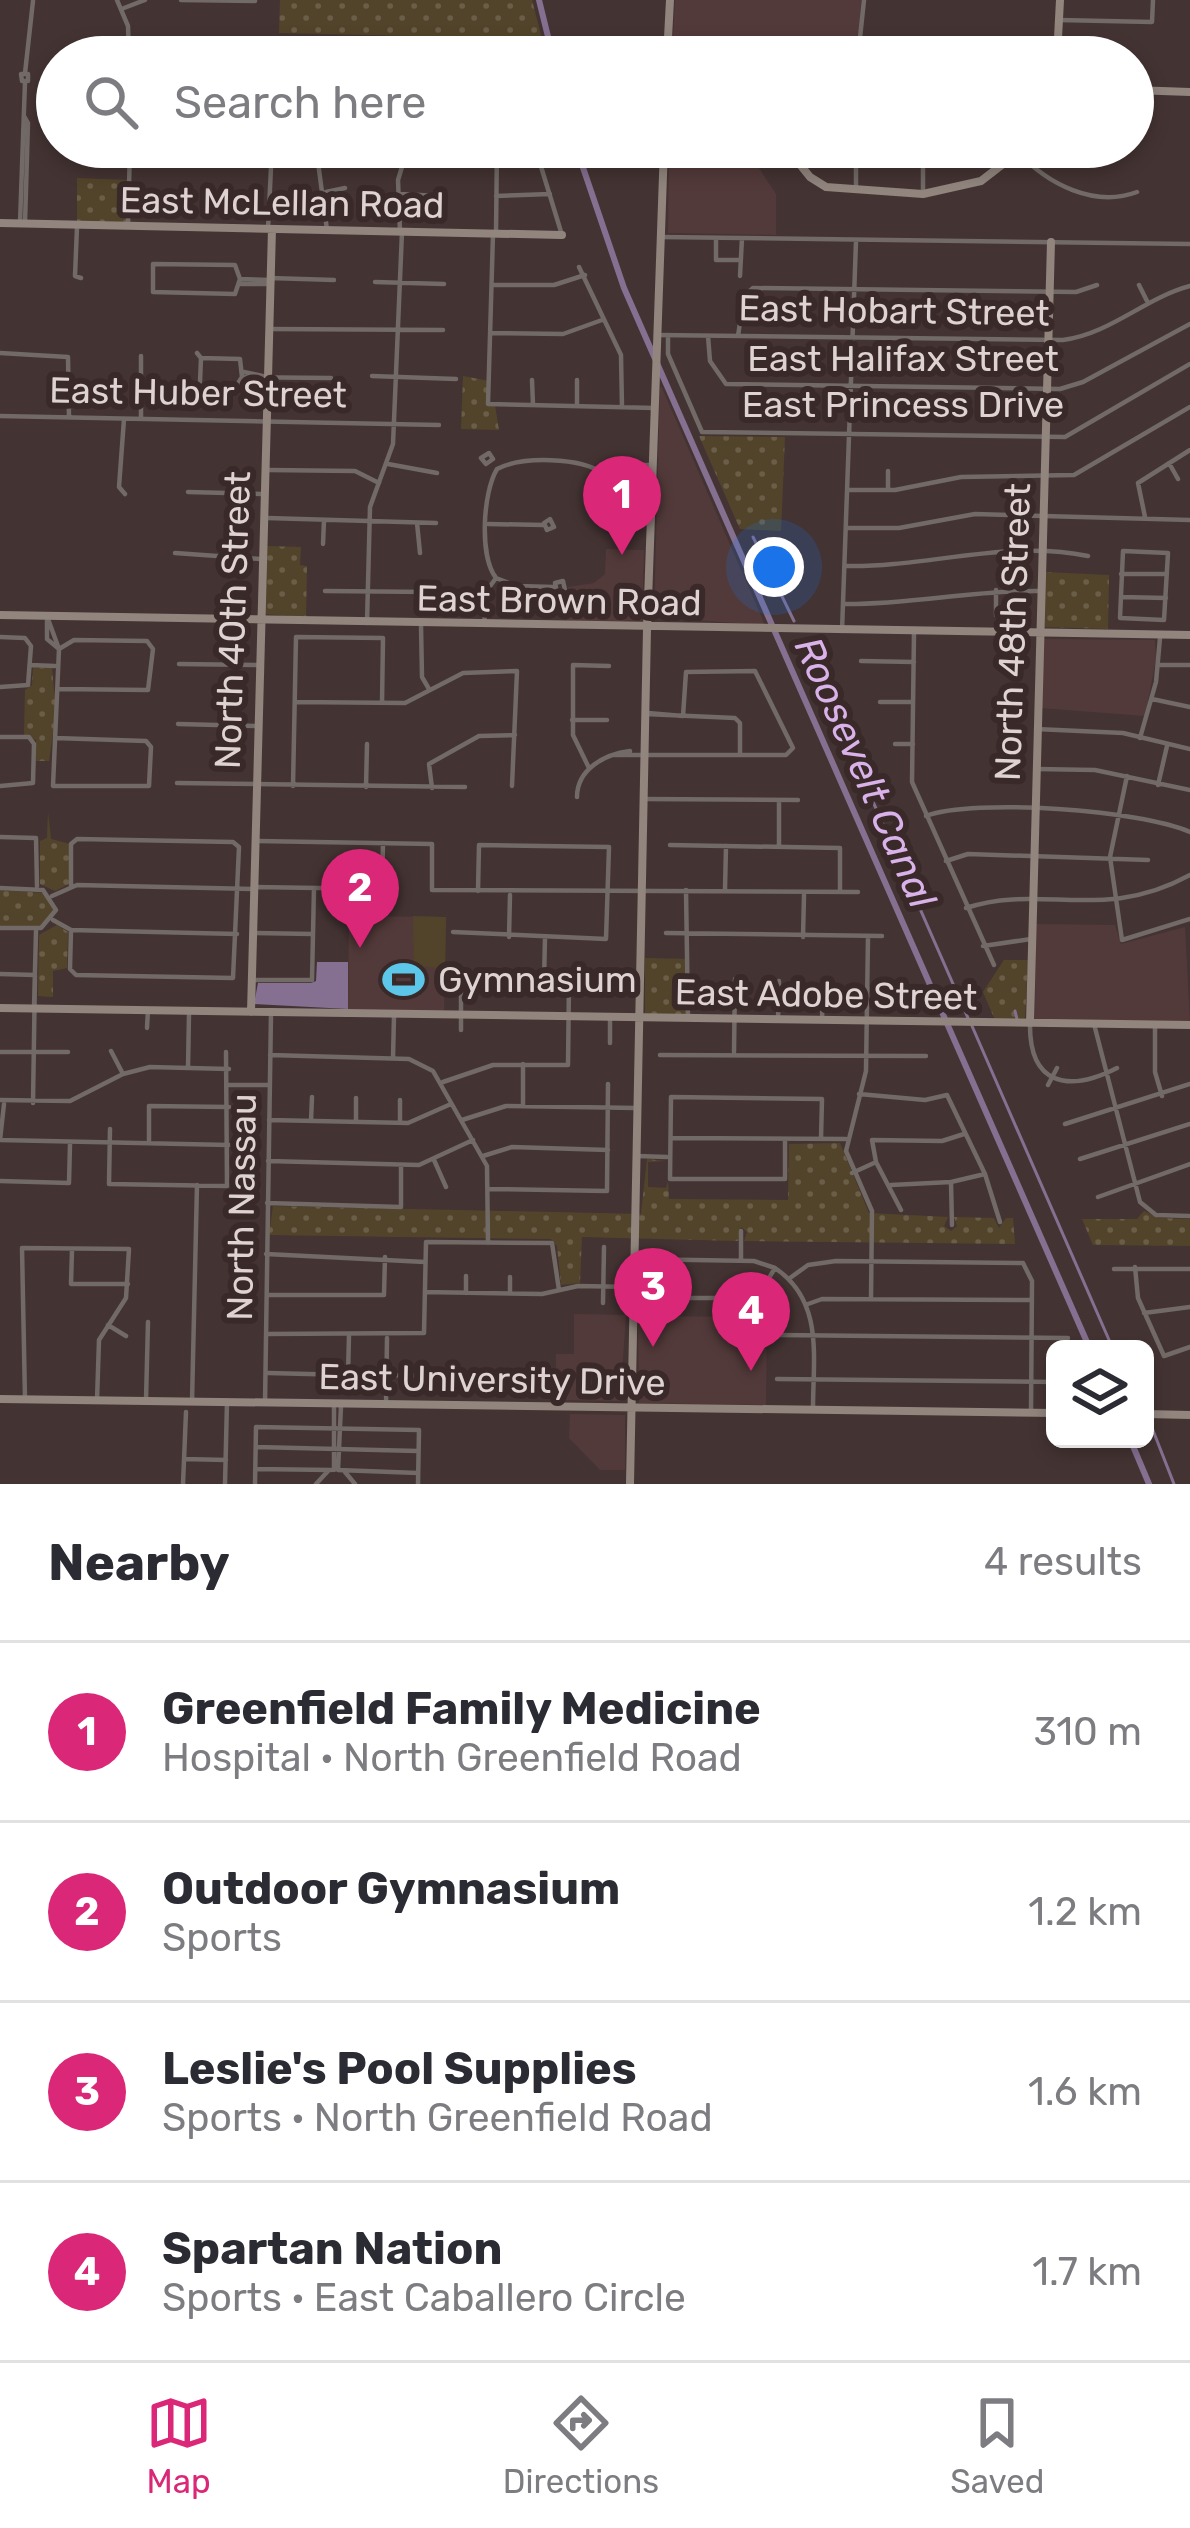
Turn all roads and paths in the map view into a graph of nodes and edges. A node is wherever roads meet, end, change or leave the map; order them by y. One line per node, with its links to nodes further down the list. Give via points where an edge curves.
1 (33, 0): 40 (street)
2 (117, 0): 10 (street)
3 (145, 0): 10 (street)
4 (185, 0): 9 (street)
5 (670, 0): 13 (street)
6 (864, 0): 14 (street)
7 (1060, 0): 11 (street)
8 (1153, 0): 11 (street, via 1152,22)
9 (255, 1)
10 (124, 8): 12 (street)
11 (1059, 20): 15 (street)
12 (127, 36)
13 (669, 36)
14 (861, 36)
15 (1058, 36)
16 (1154, 91): 17 (street)
17 (1190, 92)
18 (129, 168): 42 (street)
19 (271, 168): 43 (street)
20 (321, 168): 31 (street)
21 (400, 168): 34 (street)
22 (497, 168): 38 (street)
23 (542, 168): 35 (street)
24 (663, 168): 48 (street)
25 (804, 168): 32 (street, via 817,183)
26 (856, 168): 32 (street)
27 (923, 168): 36 (street)
28 (996, 168): 36 (street, via 971,185)
29 (1037, 168): 33 (street, via 1076,191)
30 (345, 188): 31 (street)
31 (326, 191): 44 (street)
32 (856, 192): 36 (street)
33 (1137, 192)
34 (400, 194): 37 (street); 45 (street)
35 (551, 194): 38 (street); 47 (street)
36 (922, 194)
37 (439, 196)
38 (496, 196): 46 (street)
39 (0, 223): 40 (street, East McLellan Road)
40 (22, 224): 41 (street, East McLellan Road)
41 (76, 225): 42 (street, East McLellan Road); 58 (street)
42 (128, 226): 43 (street, East McLellan Road)
43 (270, 229): 44 (street, East McLellan Road); 61 (street, North 40th Street)
44 (327, 230): 45 (street, East McLellan Road)
45 (401, 232): 46 (street, East McLellan Road); 63 (street)
46 (495, 233): 47 (street, East McLellan Road); 65 (street)
47 (562, 236)
48 (661, 237): 49 (street); 78 (street)
49 (716, 238): 50 (street); 54 (street, via 716,260)
50 (742, 238): 51 (street); 54 (street)
51 (856, 240): 52 (street); 69 (street)
52 (1051, 242): 53 (street); 70 (street, North 48th Street)
53 (1190, 244)
54 (740, 260): 57 (street)
55 (578, 267): 56 (street)
56 (585, 275): 65 (street, via 554,285); 72 (street)
57 (740, 277)
58 (80, 278)
59 (334, 280): 61 (street)
60 (239, 281): 60 (street, via 236,294 153,292 153,264 235,265); 61 (street)
61 (270, 281): 74 (street, North 40th Street)
62 (375, 282): 63 (street)
63 (400, 283): 64 (street); 75 (street)
64 (444, 284)
65 (492, 285): 77 (street)
66 (1097, 285): 70 (street)
67 (1139, 285): 71 (street)
68 (1190, 286): 71 (street, East Hobart Street)
69 (855, 288): 70 (street); 79 (street, via 752,288); 81 (street)
70 (1050, 291): 82 (street, North 48th Street)
71 (1148, 301): 82 (street, East Hobart Street, via 1095,332)
72 (605, 319): 77 (street, via 563,334); 98 (street, via 622,360)
73 (1190, 324): 95 (street, East Halifax Street, via 1077,385)
74 (268, 329): 75 (street); 88 (street, North 40th Street)
75 (398, 329): 76 (street); 89 (street)
76 (443, 330)
77 (490, 333): 96 (street, via 488,404)
78 (663, 335): 80 (street, East Hobart Street); 100 (street); 108 (street, East Princess Drive, via 702,432)
79 (738, 335): 80 (street, East Hobart Street); 81 (street, East Hobart Street)
80 (708, 336): 94 (street, East Halifax Street, via 710,361 726,384)
81 (853, 338): 82 (street, East Hobart Street); 94 (street)
82 (1048, 340): 95 (street, North 48th Street)
83 (0, 353): 102 (street, via 68,357)
84 (141, 356): 104 (street)
85 (1190, 364): 109 (street, East Princess Drive, via 1085,429)
86 (247, 375): 86 (street, via 238,358 199,355 198,384 234,385); 88 (street)
87 (372, 376): 89 (street)
88 (267, 377): 90 (street); 105 (street, North 40th Street)
89 (396, 377): 91 (street); 106 (street)
90 (331, 378)
91 (456, 379)
92 (532, 380): 96 (street)
93 (577, 380): 97 (street)
94 (851, 387): 95 (street, East Halifax Street); 108 (street)
95 (1046, 389): 109 (street, North 48th Street)
96 (533, 405): 97 (street)
97 (578, 406): 98 (street)
98 (622, 407): 100 (street)
99 (1190, 407): 120 (street, via 1093,468)
100 (655, 408): 114 (street)
101 (0, 416): 102 (street, East Huber Street)
102 (69, 417): 103 (street, East Huber Street)
103 (124, 419): 104 (street, East Huber Street); 126 (street)
104 (141, 419): 105 (street, East Huber Street)
105 (265, 424): 106 (street, East Huber Street); 116 (street, North 40th Street)
106 (395, 424): 107 (street, East Huber Street); 113 (street)
107 (440, 425)
108 (850, 435): 109 (street, East Princess Drive); 123 (street)
109 (1045, 438): 120 (street, North 48th Street)
110 (1190, 450): 112 (street)
111 (491, 463): 115 (street)
112 (1169, 463): 121 (street); 133 (street, via 1138,483)
113 (388, 464): 118 (street); 122 (street)
114 (652, 465): 119 (street); 169 (street)
115 (497, 469): 119 (street, via 513,462 584,464); 139 (street)
116 (263, 470): 122 (street, via 355,471); 127 (street, North 40th Street)
117 (888, 471): 124 (street)
118 (436, 473)
119 (604, 474): 130 (street)
120 (1043, 477): 124 (street, via 961,477); 129 (street, North 48th Street)
121 (1178, 479)
122 (380, 483): 136 (street)
123 (848, 490): 124 (street); 141 (street)
124 (888, 490)
125 (188, 492): 127 (street)
126 (124, 494)
127 (262, 494): 132 (street, North 40th Street)
128 (1103, 507): 131 (street)
129 (1042, 515): 131 (street); 141 (street); 145 (street, North 48th Street)
130 (610, 516)
131 (1103, 517): 133 (street)
132 (262, 518): 134 (street); 147 (street, North 40th Street)
133 (1145, 519): 135 (street)
134 (324, 520): 136 (street); 142 (street)
135 (1190, 520)
136 (369, 521): 137 (street); 156 (street)
137 (417, 523): 138 (street); 144 (street)
138 (436, 523)
139 (488, 524): 140 (street); 151 (street, via 486,559)
140 (543, 525)
141 (847, 528): 148 (street)
142 (323, 544)
143 (175, 553): 147 (street)
144 (420, 553)
145 (1041, 554): 146 (street); 148 (street); 155 (street, North 48th Street)
146 (1088, 556)
147 (260, 559): 165 (street, North 40th Street)
148 (845, 566): 160 (street)
149 (1121, 574): 150 (street); 150 (street, via 1125,550 1167,552); 158 (street)
150 (1167, 574): 159 (street)
151 (496, 578): 152 (street); 168 (street)
152 (554, 587)
153 (996, 590): 155 (street); 160 (street); 162 (street)
154 (325, 591): 156 (street)
155 (1039, 591): 172 (street, North 48th Street)
156 (368, 592): 157 (street); 166 (street)
157 (431, 592)
158 (1121, 597): 159 (street); 164 (street, via 1122,620)
159 (1166, 598): 164 (street, via 1164,620)
160 (843, 604): 170 (street)
161 (0, 615): 163 (street, East Brown Road)
162 (996, 615)
163 (47, 616): 165 (street, East Brown Road); 177 (street)
164 (1142, 621): 173 (street)
165 (258, 622): 166 (street, East Brown Road); 183 (street, North 40th Street)
166 (368, 624): 167 (street, East Brown Road)
167 (421, 625): 168 (street, East Brown Road); 189 (street)
168 (485, 626): 169 (street, East Brown Road)
169 (646, 628): 170 (street, East Brown Road); 196 (street)
170 (842, 632): 171 (street, East Brown Road)
171 (914, 632): 172 (street, East Brown Road); 179 (street)
172 (1038, 633): 173 (street, East Brown Road); 202 (street, North 48th Street)
173 (1142, 634): 174 (street, East Brown Road)
174 (1160, 635): 175 (street, East Brown Road); 181 (street)
175 (1190, 635)
176 (0, 637): 182 (street, via 29,640)
177 (58, 649): 185 (street); 188 (street, via 74,640 152,644 150,689)
178 (861, 661): 179 (street)
179 (914, 662): 193 (street)
180 (179, 664): 183 (street)
181 (1159, 664): 184 (street); 190 (street)
182 (31, 665): 185 (street); 187 (street, via 28,686)
183 (257, 665): 201 (street, North 40th Street)
184 (1190, 665)
185 (55, 666): 188 (street)
186 (609, 667): 198 (street, via 573,665)
187 (0, 687)
188 (56, 689): 205 (street)
189 (430, 692): 194 (street); 203 (street, via 463,674 517,671)
190 (1152, 699): 195 (street); 206 (street)
191 (295, 701): 194 (street); 194 (street, via 296,637 383,638); 224 (street)
192 (880, 702): 193 (street)
193 (913, 702): 209 (street)
194 (382, 703)
195 (1190, 707)
196 (645, 714): 197 (street); 212 (street)
197 (683, 716): 213 (street, via 737,719); 213 (street, via 684,674 757,671 791,751)
198 (572, 720): 199 (street); 216 (street)
199 (608, 720)
200 (178, 724): 201 (street)
201 (256, 726): 220 (street, North 40th Street)
202 (1036, 729): 206 (street); 217 (street, North 48th Street)
203 (515, 735): 221 (street); 226 (street, via 479,736 429,764)
204 (0, 737): 214 (street, via 33,740)
205 (55, 738): 215 (street); 215 (street, via 149,743 148,788 53,786)
206 (1140, 738): 210 (street)
207 (367, 744): 225 (street)
208 (895, 744): 209 (street)
209 (913, 744): 235 (street, via 912,782)
210 (1167, 746): 211 (street); 222 (street)
211 (1190, 749)
212 (644, 753): 213 (street); 216 (street); 230 (street)
213 (740, 754)
214 (34, 763): 215 (street); 223 (street, via 32,785)
215 (52, 764)
216 (589, 768): 229 (street)
217 (1035, 769): 218 (street); 233 (street, North 48th Street)
218 (1127, 776): 222 (street); 234 (street)
219 (177, 784): 220 (street)
220 (257, 785): 224 (street); 238 (street, North 40th Street)
221 (512, 785)
222 (1158, 785): 228 (street)
223 (0, 786)
224 (293, 786): 225 (street)
225 (366, 787): 226 (street)
226 (432, 788): 227 (street)
227 (465, 788)
228 (1190, 790)
229 (577, 797)
230 (643, 799): 231 (street); 255 (street)
231 (779, 800): 232 (street); 242 (street)
232 (798, 800)
233 (1035, 811): 234 (street); 235 (street); 243 (street, North 48th Street)
234 (1116, 814): 236 (street); 244 (street)
235 (926, 816): 246 (street)
236 (1190, 832)
237 (0, 837): 253 (street, via 36,838)
238 (254, 841): 239 (street); 251 (street, North 40th Street)
239 (383, 843): 252 (street, via 382,889); 257 (street, via 432,844 431,890)
240 (670, 845): 241 (street)
241 (726, 846): 242 (street); 258 (street)
242 (779, 847): 261 (street, via 840,848)
243 (1034, 855): 244 (street); 246 (street); 265 (street, North 48th Street)
244 (1111, 857): 245 (street); 264 (street)
245 (1148, 860)
246 (946, 861): 266 (street)
247 (1190, 875): 264 (street)
248 (70, 886): 250 (street); 250 (street, via 74,840 238,844); 263 (street)
249 (0, 888): 253 (street)
250 (238, 888): 251 (street); 276 (street)
251 (253, 888): 252 (street); 274 (street, North 40th Street)
252 (314, 888): 277 (street)
253 (37, 889): 263 (street)
254 (608, 889): 255 (street); 257 (street, via 608,848 478,845); 259 (street); 283 (street, via 606,939)
255 (641, 889): 256 (street); 308 (street)
256 (686, 890): 258 (street); 278 (street)
257 (478, 891): 259 (street)
258 (725, 891): 260 (street)
259 (510, 892): 279 (street)
260 (804, 892): 261 (street); 280 (street)
261 (840, 892): 262 (street)
262 (858, 892)
263 (52, 896): 267 (street)
264 (1113, 902): 265 (street); 268 (street, via 1122,940)
265 (1033, 903): 266 (street); 284 (street, North 48th Street)
266 (967, 908): 285 (street)
267 (53, 920): 270 (street); 272 (street)
268 (1188, 920): 271 (street)
269 (0, 928): 270 (street)
270 (36, 929): 288 (street)
271 (1190, 929)
272 (71, 930): 276 (street); 276 (street, via 73,974 236,976)
273 (453, 932): 279 (street)
274 (252, 933): 277 (street); 290 (street, North 40th Street)
275 (666, 933): 278 (street)
276 (238, 934)
277 (313, 934): 290 (street, via 313,980)
278 (690, 934): 280 (street); 309 (street)
279 (509, 937): 283 (street)
280 (803, 937): 281 (street)
281 (868, 937): 282 (street); 296 (street)
282 (882, 937)
283 (545, 938): 293 (street, via 544,982)
284 (1032, 940): 285 (street); 314 (street, North 48th Street)
285 (983, 946): 286 (street)
286 (994, 965)
287 (0, 974): 288 (street)
288 (34, 975): 299 (street)
289 (735, 979): 310 (street)
290 (251, 980): 302 (street, North 40th Street)
291 (823, 980): 312 (street)
292 (779, 981): 311 (street)
293 (569, 982): 295 (street); 306 (street)
294 (493, 983): 305 (street, via 461,983)
295 (600, 983)
296 (868, 989): 297 (street); 313 (street)
297 (900, 989)
298 (0, 1008): 299 (street, East Adobe Street)
299 (34, 1008): 300 (street, East Adobe Street); 327 (street)
300 (148, 1010): 301 (street, East Adobe Street); 318 (street)
301 (189, 1011): 302 (street, East Adobe Street); 333 (street)
302 (251, 1012): 303 (street, East Adobe Street)
303 (271, 1012): 304 (street, East Adobe Street); 328 (street, North Nassau)
304 (394, 1013): 305 (street, East Adobe Street); 331 (street)
305 (461, 1015): 306 (street, East Adobe Street); 319 (street)
306 (568, 1017): 307 (street, East Adobe Street); 332 (street, via 568,1065)
307 (610, 1018): 308 (street, East Adobe Street); 320 (street)
308 (639, 1019): 309 (street, East Adobe Street); 357 (street)
309 (688, 1019): 310 (street, East Adobe Street)
310 (735, 1020): 311 (street, East Adobe Street); 325 (street)
311 (778, 1020): 312 (street, East Adobe Street)
312 (822, 1021): 313 (street, East Adobe Street)
313 (867, 1022): 314 (street, East Adobe Street); 326 (street)
314 (1030, 1023): 315 (street, East Adobe Street); 339 (street, via 1035,1060)
315 (1094, 1024): 316 (street, East Adobe Street); 338 (street)
316 (1156, 1024): 317 (street, East Adobe Street); 347 (street)
317 (1190, 1025)
318 (147, 1028)
319 (461, 1030)
320 (610, 1043)
321 (111, 1051): 337 (street)
322 (0, 1052): 327 (street)
323 (68, 1052): 327 (street)
324 (226, 1052): 336 (street)
325 (734, 1052): 326 (street); 329 (street)
326 (866, 1054): 330 (street); 346 (street)
327 (34, 1055): 352 (street)
328 (270, 1055): 331 (street); 344 (street, North Nassau)
329 (660, 1055)
330 (926, 1056)
331 (393, 1058): 340 (street, via 421,1061)
332 (523, 1064): 340 (street, via 480,1067); 354 (street)
333 (188, 1068): 336 (street); 337 (street)
334 (1058, 1068): 339 (street)
335 (1117, 1068): 338 (street)
336 (230, 1069): 343 (street)
337 (123, 1074): 352 (street, via 78,1100)
338 (1104, 1074): 339 (street); 358 (street)
339 (1052, 1078): 345 (street)
340 (441, 1083): 353 (street)
341 (608, 1084): 356 (street)
342 (1190, 1084): 347 (street)
343 (229, 1085): 344 (street); 355 (street)
344 (270, 1085): 359 (street, North Nassau)
345 (1048, 1085)
346 (860, 1094): 367 (street, via 947,1095); 371 (street)
347 (1162, 1096): 358 (street)
348 (312, 1097): 361 (street)
349 (356, 1098): 362 (street)
350 (400, 1100): 363 (street)
351 (2, 1101): 352 (street); 372 (street)
352 (33, 1103)
353 (451, 1104): 360 (street); 363 (street)
354 (523, 1106): 356 (street); 360 (street)
355 (229, 1107): 376 (street, via 149,1106); 377 (street)
356 (608, 1108): 357 (street); 379 (street)
357 (637, 1108): 380 (street)
358 (1114, 1110): 364 (street); 378 (street)
359 (269, 1120): 361 (street); 385 (street, North Nassau)
360 (462, 1120): 373 (street)
361 (310, 1122): 362 (street)
362 (356, 1122): 363 (street)
363 (400, 1123)
364 (1065, 1124)
365 (1190, 1124): 378 (street)
366 (110, 1129): 375 (street)
367 (966, 1133): 386 (street, via 942,1141 872,1140); 390 (street)
368 (670, 1138): 369 (street); 370 (street, via 671,1097 822,1099); 381 (street)
369 (785, 1139): 370 (street); 381 (street, via 785,1180 670,1179)
370 (821, 1139): 371 (street)
371 (846, 1139): 389 (street)
372 (0, 1140): 374 (street)
373 (472, 1140): 382 (street); 384 (street)
374 (70, 1142): 375 (street); 391 (street, via 69,1183)
375 (110, 1142): 376 (street); 393 (street, via 109,1184)
376 (148, 1143): 377 (street)
377 (229, 1144): 393 (street, via 227,1186)
378 (1124, 1147): 383 (street); 395 (street)
379 (608, 1150): 382 (street, via 512,1147); 397 (street, via 607,1191)
380 (637, 1156): 381 (street); 411 (street)
381 (670, 1156)
382 (482, 1157): 397 (street)
383 (1080, 1159)
384 (434, 1160): 388 (street); 396 (street)
385 (268, 1161): 388 (street); 399 (street, North Nassau)
386 (876, 1162): 389 (street); 394 (street)
387 (1190, 1164): 395 (street)
388 (401, 1165): 399 (street, via 400,1208)
389 (852, 1173): 414 (street, via 872,1211)
390 (985, 1174): 392 (street); 403 (street)
391 (0, 1181)
392 (951, 1182): 394 (street); 404 (street)
393 (197, 1185): 459 (street)
394 (891, 1185): 401 (street)
395 (1135, 1185): 398 (street); 402 (street, via 1145,1209)
396 (446, 1187)
397 (489, 1189): 406 (street)
398 (1098, 1197)
399 (267, 1203): 409 (street, North Nassau)
400 (1188, 1206): 402 (street)
401 (901, 1210)
402 (1189, 1216)
403 (1000, 1222)
404 (952, 1225)
405 (741, 1232): 413 (street)
406 (488, 1243): 415 (street, via 426,1242); 426 (street, via 552,1243)
407 (604, 1247): 424 (street)
408 (72, 1248): 423 (street, via 129,1249); 423 (street, via 71,1284); 456 (street, via 22,1247)
409 (266, 1254): 410 (street); 430 (street, North Nassau)
410 (386, 1257): 415 (street); 430 (street, via 384,1295)
411 (634, 1259): 412 (street); 425 (street)
412 (662, 1260): 413 (street); 417 (street, via 662,1298 757,1298)
413 (741, 1261): 417 (street)
414 (871, 1261): 422 (street, via 818,1262); 431 (street); 432 (street, via 1023,1263)
415 (425, 1262): 427 (street)
416 (1135, 1267): 418 (street); 419 (street); 436 (street)
417 (776, 1268): 422 (street)
418 (1190, 1268)
419 (1114, 1269)
420 (466, 1276): 428 (street)
421 (510, 1277): 429 (street)
422 (790, 1278): 434 (street)
423 (128, 1284): 438 (street)
424 (603, 1287): 425 (street); 426 (street); 433 (street)
425 (634, 1287): 464 (street)
426 (559, 1290): 429 (street)
427 (424, 1292): 428 (street); 444 (street, via 424,1334)
428 (466, 1293): 429 (street)
429 (510, 1293)
430 (267, 1294): 439 (street, North Nassau)
431 (871, 1298): 432 (street); 434 (street)
432 (1033, 1300): 445 (street)
433 (603, 1303)
434 (808, 1304): 443 (street)
435 (1190, 1307): 436 (street)
436 (1144, 1313): 447 (street, via 1164,1356)
437 (148, 1322): 458 (street)
438 (108, 1324): 442 (street); 457 (street, via 98,1348)
439 (266, 1334): 440 (street); 448 (street, North Nassau)
440 (349, 1335): 444 (street); 448 (street, via 348,1375)
441 (778, 1335): 443 (street)
442 (126, 1336)
443 (813, 1336): 445 (street); 452 (street)
444 (387, 1337): 449 (street)
445 (1032, 1338): 446 (street); 453 (street)
446 (1069, 1338)
447 (1190, 1347)
448 (266, 1373): 461 (street, North Nassau)
449 (386, 1375): 450 (street); 463 (street)
450 (433, 1376)
451 (777, 1379): 452 (street)
452 (813, 1379): 453 (street); 465 (street)
453 (1031, 1382): 454 (street); 467 (street)
454 (1046, 1382)
455 (0, 1399): 456 (street, East University Drive)
456 (25, 1399): 457 (street, East University Drive)
457 (97, 1400): 458 (street, East University Drive)
458 (146, 1401): 459 (street, East University Drive)
459 (192, 1402): 460 (street, East University Drive)
460 (226, 1402): 461 (street, East University Drive); 476 (street)
461 (265, 1403): 462 (street, East University Drive)
462 (338, 1404): 463 (street, East University Drive); 471 (street)
463 (386, 1405): 464 (street, East University Drive)
464 (632, 1409): 465 (street, East University Drive); 486 (street)
465 (813, 1411): 467 (street, East University Drive)
466 (186, 1412): 475 (street)
467 (1031, 1413): 468 (street, East University Drive)
468 (1046, 1413)
469 (1154, 1414): 470 (street)
470 (1190, 1415)
471 (337, 1429): 472 (street, via 256,1426); 473 (street); 474 (street, via 418,1430)
472 (256, 1448): 473 (street); 477 (street)
473 (337, 1449): 474 (street); 478 (street)
474 (418, 1451): 479 (street)
475 (184, 1459): 476 (street); 480 (street)
476 (226, 1460): 481 (street)
477 (255, 1469): 478 (street); 482 (street)
478 (334, 1470): 479 (street); 483 (street); 484 (street)
479 (418, 1472): 485 (street)
480 (183, 1484)
481 (225, 1484)
482 (255, 1484)
483 (316, 1484)
484 (355, 1484)
485 (418, 1484)
486 (630, 1484)

